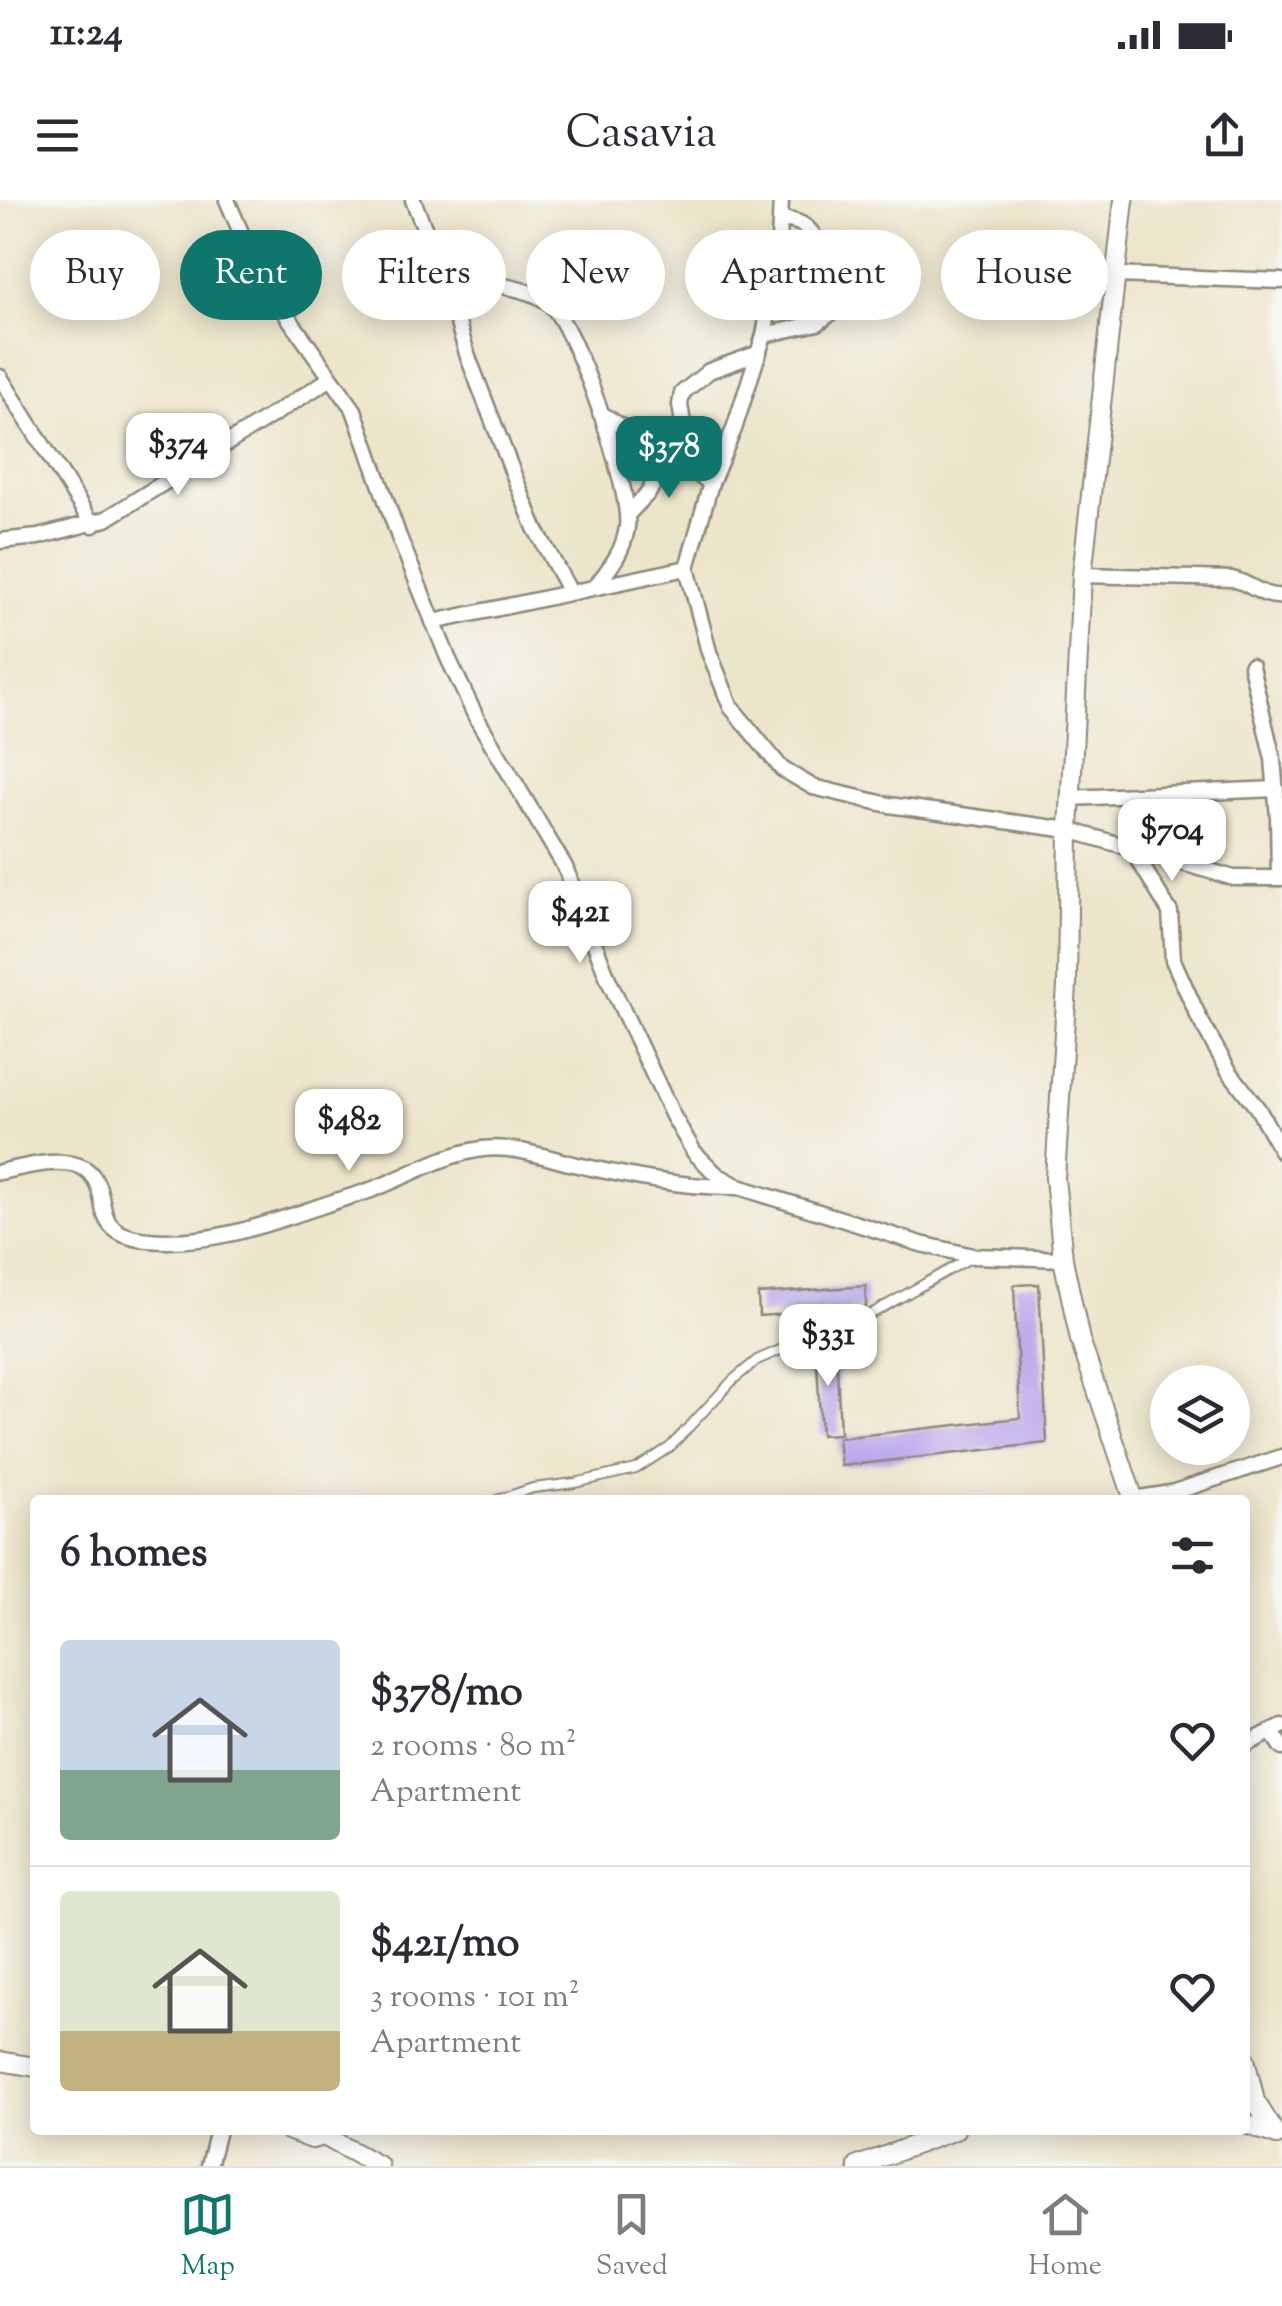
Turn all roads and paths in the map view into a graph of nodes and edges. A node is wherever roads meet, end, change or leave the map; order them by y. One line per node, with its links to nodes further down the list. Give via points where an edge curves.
1 (227, 200): 14 (street, via 262,279)
2 (413, 200): 6 (street)
3 (781, 200): 5 (street)
4 (1124, 200): 7 (street)
5 (782, 219): 11 (street); 11 (street, via 810,231 834,298 831,313 818,322)
6 (425, 230)
7 (1115, 275): 8 (street); 24 (street)
8 (1282, 281)
9 (506, 289): 15 (street, via 548,302 565,326)
10 (457, 320): 26 (street, via 510,468)
11 (764, 335): 12 (street)
12 (759, 352): 16 (street, via 688,385 680,404); 19 (street)
13 (0, 377): 21 (street)
14 (330, 379): 21 (street); 28 (street, via 354,410)
15 (600, 413): 17 (street); 20 (street)
16 (682, 424): 17 (street); 18 (street)
17 (665, 455): 18 (street); 20 (street, via 649,492)
18 (691, 472): 19 (street)
19 (711, 483): 23 (street)
20 (628, 514): 25 (street, via 625,540)
21 (93, 524): 22 (street)
22 (0, 541)
23 (688, 568): 25 (street); 32 (street, via 731,707 782,770 813,786 889,805)
24 (1082, 575): 27 (street, via 1232,579); 31 (street)
25 (595, 587): 26 (street)
26 (570, 592): 28 (street)
27 (1282, 596)
28 (432, 622): 37 (street, via 476,717 564,867 673,1116 694,1152)
29 (1251, 666): 30 (street)
30 (1276, 789): 31 (street); 34 (street)
31 (1070, 798): 32 (street)
32 (1069, 830): 33 (street); 39 (street, via 1055,1178)
33 (1132, 849): 34 (street, via 1218,874); 35 (street, via 1170,912 1174,960 1200,1020)
34 (1281, 882)
35 (1282, 1152)
36 (0, 1172): 37 (street, via 48,1164 87,1170 106,1220 120,1234 148,1240 240,1234 372,1190 450,1155 488,1148 688,1186)
37 (739, 1187): 38 (street)
38 (973, 1256): 39 (street); 41 (lane, via 848,1327 757,1360 670,1448 636,1469)
39 (1063, 1258): 42 (street, via 1080,1340)
40 (1282, 1457): 43 (street)
41 (512, 1495)
42 (1132, 1495)
43 (1160, 1495)
44 (1277, 1730): 45 (street); 46 (street)
45 (1250, 1743)
46 (1282, 1748)
47 (0, 2061): 48 (street)
48 (30, 2066)
49 (1250, 2080): 54 (street)
50 (1250, 2126): 54 (street)
51 (217, 2135): 55 (street)
52 (326, 2135): 56 (street)
53 (939, 2135): 57 (street)
54 (1278, 2136)
55 (208, 2166)
56 (380, 2166)
57 (858, 2166)

